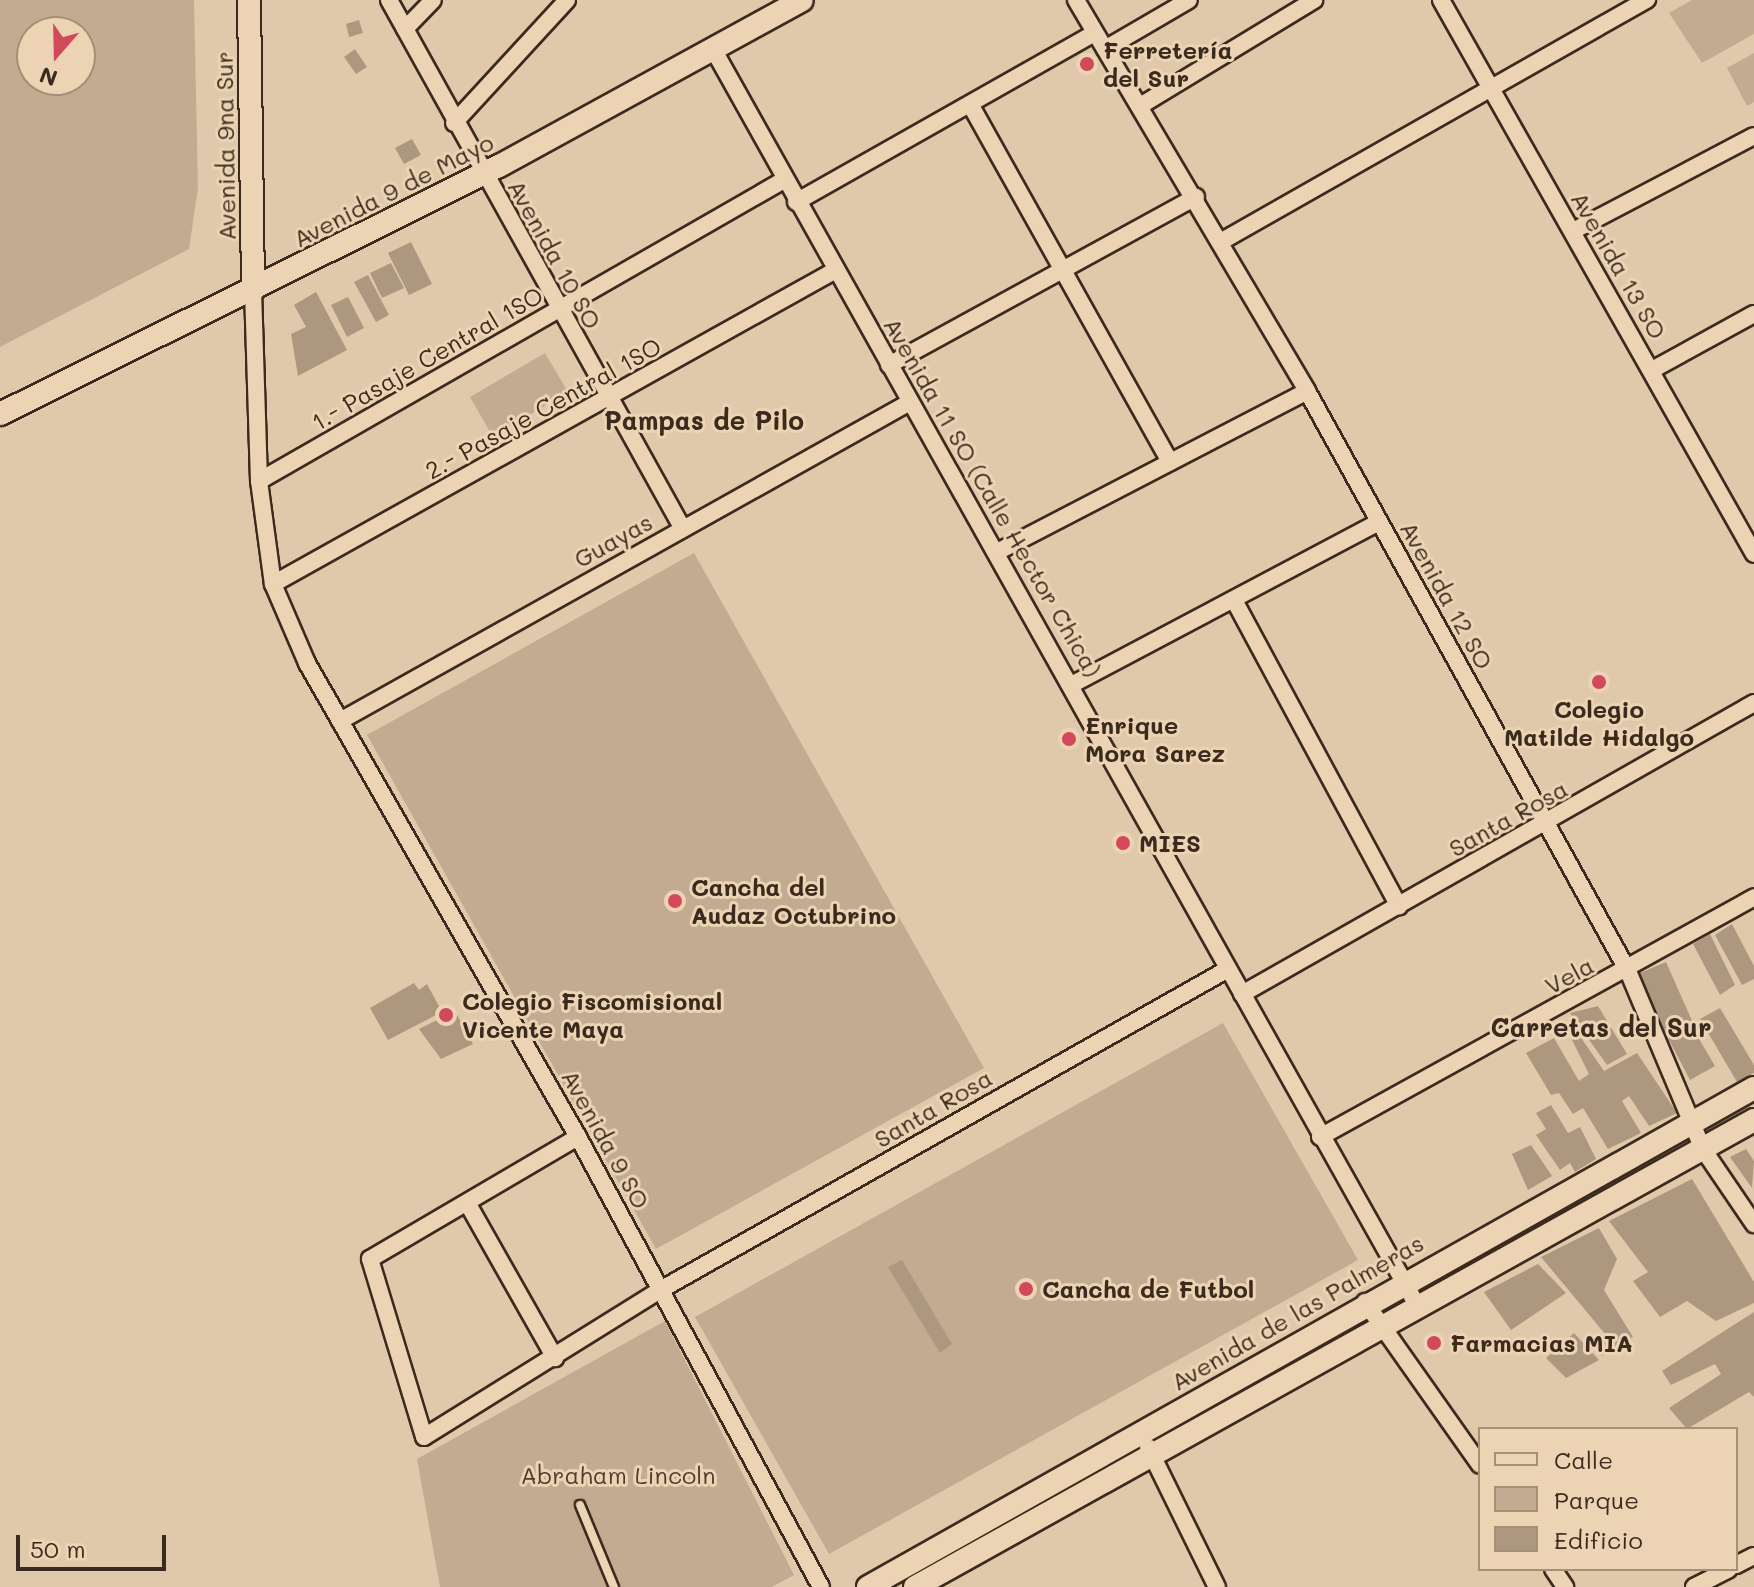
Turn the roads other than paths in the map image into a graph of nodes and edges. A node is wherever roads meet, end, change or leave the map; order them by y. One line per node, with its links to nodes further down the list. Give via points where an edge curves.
1 (249, 0): 28 (street, Avenida 9na Sur)
2 (389, 0): 11 (street, Avenida 10 SO)
3 (433, 0): 11 (street)
4 (567, 0): 18 (street)
5 (802, 0): 13 (street, Avenida 9 de Mayo)
6 (1076, 0): 12 (street, Avenida 12 SO)
7 (1189, 0): 14 (street)
8 (1314, 0): 17 (street)
9 (1441, 0): 15 (street, Avenida 13 SO)
10 (1640, 2): 15 (street)
11 (405, 29): 18 (street, Avenida 10 SO)
12 (1095, 33): 14 (street, Avenida 12 SO); 16 (street)
13 (712, 47): 20 (street, Avenida 9 de Mayo); 21 (street, Avenida 11 SO (Calle Hector Chica))
14 (1105, 49): 17 (street, Avenida 12 SO)
15 (1494, 91): 24 (street, Avenida 13 SO); 25 (street)
16 (970, 104): 23 (street); 26 (street)
17 (1140, 106): 22 (street, Avenida 12 SO)
18 (454, 123): 20 (street, Avenida 10 SO)
19 (1754, 136): 24 (street)
20 (484, 174): 28 (street, Avenida 9 de Mayo); 29 (street, Avenida 10 SO)
21 (784, 180): 23 (street, Avenida 11 SO (Calle Hector Chica)); 29 (street, 1.- Pasaje Central 1SO)
22 (1196, 197): 25 (street, Avenida 12 SO); 26 (street)
23 (796, 202): 27 (street, Avenida 11 SO (Calle Hector Chica))
24 (1573, 231): 32 (street, Avenida 13 SO)
25 (1222, 241): 33 (street, Avenida 12 SO)
26 (1065, 269): 31 (street); 37 (street)
27 (834, 271): 31 (street, Avenida 11 SO (Calle Hector Chica)); 34 (street, 2.- Pasaje Central 1SO)
28 (253, 290): 36 (street, Avenida 9 de Mayo); 38 (street, Avenida 9 SO)
29 (559, 310): 34 (street, Avenida 10 SO); 38 (street, 1.- Pasaje Central 1SO)
30 (1754, 314): 32 (street)
31 (889, 365): 35 (street, Avenida 11 SO (Calle Hector Chica))
32 (1652, 370): 42 (street, Avenida 13 SO)
33 (1307, 391): 37 (street); 39 (street, Avenida 12 SO)
34 (608, 401): 40 (street, Avenida 10 SO); 43 (street, 2.- Pasaje Central 1SO)
35 (910, 402): 40 (street, Guayas); 41 (street, Avenida 11 SO (Calle Hector Chica))
36 (0, 414)
37 (1170, 462): 41 (street)
38 (259, 481): 43 (street, Avenida 9 SO)
39 (1379, 522): 44 (street); 48 (street, Avenida 12 SO)
40 (683, 529): 47 (street, Guayas)
41 (997, 552): 45 (street, Avenida 11 SO (Calle Hector Chica))
42 (1754, 554)
43 (273, 584): 47 (street, Avenida 9 SO)
44 (1234, 600): 45 (street); 50 (street)
45 (1073, 684): 51 (street, Avenida 11 SO (Calle Hector Chica))
46 (1754, 703): 48 (street, Santa Rosa)
47 (340, 721): 57 (street, Avenida 9 SO)
48 (1546, 825): 50 (street, Santa Rosa); 52 (street, Avenida 12 SO)
49 (1754, 897): 52 (street, Vela)
50 (1399, 906): 53 (street, Santa Rosa)
51 (1228, 969): 53 (street, Avenida 11 SO (Calle Hector Chica)); 63 (street, Santa Rosa)
52 (1628, 971): 56 (street, Avenida 12 SO); 58 (street, Vela)
53 (1242, 994): 58 (street, Avenida 11 SO (Calle Hector Chica))
54 (1754, 1088): 56 (street, Avenida de las Palmeras)
55 (1754, 1120): 59 (street)
56 (1693, 1123): 59 (street, Avenida 12 SO); 62 (street, Avenida de las Palmeras)
57 (578, 1137): 60 (street); 63 (street, Avenida 9 SO)
58 (1320, 1137): 62 (street, Avenida 11 SO (Calle Hector Chica))
59 (1703, 1149): 61 (street, Avenida 12 SO); 65 (street)
60 (469, 1206): 67 (street); 67 (street, Santa Rosa, via 370,1259 424,1437)
61 (1754, 1224)
62 (1404, 1281): 64 (street, Avenida de las Palmeras); 65 (street, Avenida 11 SO (Calle Hector Chica))
63 (662, 1289): 67 (street, Santa Rosa); 74 (street, Avenida 9 SO)
64 (1365, 1302): 66 (street); 68 (street, Avenida de las Palmeras)
65 (1418, 1307): 66 (street)
66 (1382, 1326): 69 (street); 70 (street)
67 (555, 1358)
68 (1139, 1432): 69 (street); 75 (street, Avenida de las Palmeras)
69 (1152, 1455): 76 (street); 77 (street)
70 (1478, 1462)
71 (580, 1505): 73 (lane)
72 (1725, 1571): 78 (street)
73 (614, 1587)
74 (821, 1587)
75 (868, 1587)
76 (915, 1587)
77 (1217, 1587)
78 (1694, 1587)

